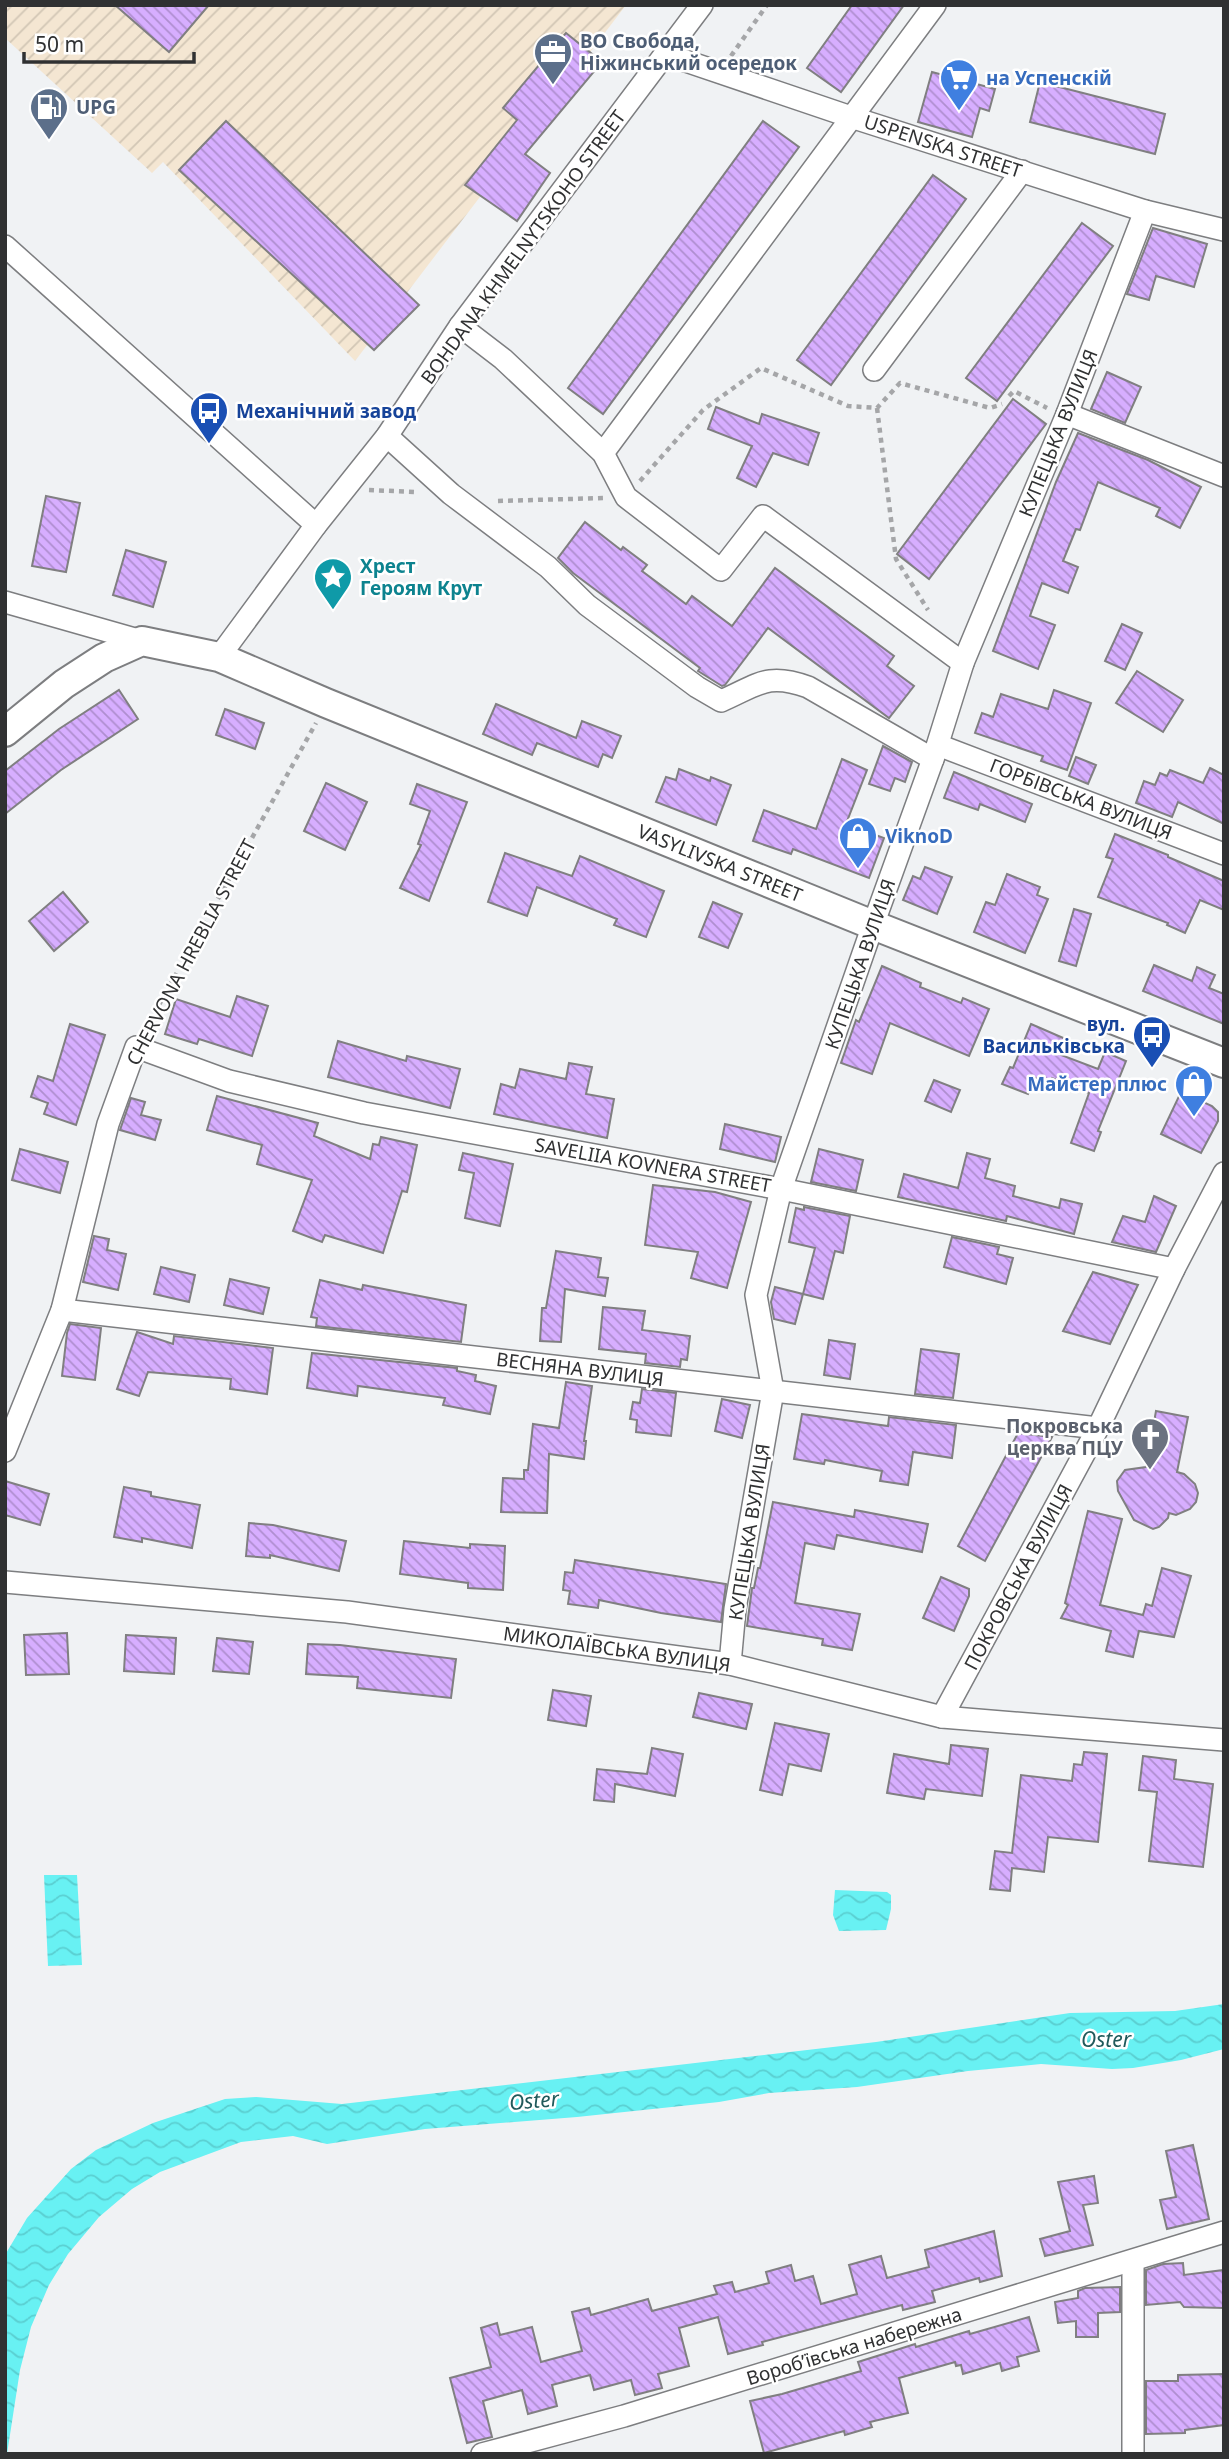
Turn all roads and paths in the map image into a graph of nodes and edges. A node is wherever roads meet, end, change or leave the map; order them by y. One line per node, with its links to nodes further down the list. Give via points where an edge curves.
1 (702, 5): 4 (street, BOHDANA KHMELNYTSKOHO STREET)
2 (767, 5): 5 (path)
3 (935, 5): 6 (street)
4 (665, 54): 5 (street, USPENSKA STREET); 11 (street, BOHDANA KHMELNYTSKOHO STREET)
5 (718, 73): 6 (street, USPENSKA STREET)
6 (854, 118): 7 (street, USPENSKA STREET); 18 (street)
7 (1022, 171): 8 (street, USPENSKA STREET); 12 (street)
8 (1145, 211): 9 (street, USPENSKA STREET); 16 (street, КУПЕЦЬКА ВУЛИЦЯ)
9 (1224, 230)
10 (5, 246): 21 (street)
11 (460, 326): 17 (street, BOHDANA KHMELNYTSKOHO STREET); 18 (street, via 503,359)
12 (874, 370)
13 (1009, 396): 16 (path, via 1014,391)
14 (1002, 404): 15 (path, via 990,408 900,383)
15 (877, 408): 20 (path, via 848,406 761,368 703,410); 23 (path, via 896,559)
16 (1067, 414): 19 (street); 26 (street, КУПЕЦЬКА ВУЛИЦЯ)
17 (387, 436): 21 (street, BOHDANA KHMELNYTSKOHO STREET); 29 (street, ГОРБІВСЬКА ВУЛИЦЯ, via 451,494 548,566 587,605 696,687 721,701 764,680 790,681)
18 (603, 453): 20 (street)
19 (1224, 476)
20 (626, 497): 26 (street, via 721,570 763,516)
21 (316, 525): 25 (street, BOHDANA KHMELNYTSKOHO STREET)
22 (5, 602): 24 (street)
23 (933, 617)
24 (142, 640): 25 (main road, VASYLIVSKA STREET); 28 (main road, via 64,684)
25 (219, 657): 27 (main road, VASYLIVSKA STREET)
26 (963, 663): 29 (street, КУПЕЦЬКА ВУЛИЦЯ)
27 (326, 703): 31 (main road, VASYLIVSKA STREET); 32 (path, CHERVONA HREBLIA STREET)
28 (5, 732)
29 (936, 752): 30 (street, ГОРБІВСЬКА ВУЛИЦЯ); 31 (street, КУПЕЦЬКА ВУЛИЦЯ)
30 (1219, 849)
31 (873, 925): 33 (main road, VASYLIVSKA STREET); 35 (street, КУПЕЦЬКА ВУЛИЦЯ)
32 (136, 1046): 35 (street, SAVELIIA KOVNERA STREET, via 229,1081 364,1113); 37 (street, CHERVONA HREBLIA STREET, via 108,1124)
33 (1224, 1063)
34 (1224, 1173): 36 (street, ПОКРОВСЬКА ВУЛИЦЯ)
35 (782, 1189): 36 (street, SAVELIIA KOVNERA STREET); 38 (street, КУПЕЦЬКА ВУЛИЦЯ, via 756,1295)
36 (1174, 1269): 39 (street, ПОКРОВСЬКА ВУЛИЦЯ)
37 (62, 1310): 38 (street, ВЕСНЯНА ВУЛИЦЯ); 40 (street, CHERVONA HREBLIA STREET)
38 (773, 1391): 39 (street, ВЕСНЯНА ВУЛИЦЯ); 42 (street, КУПЕЦЬКА ВУЛИЦЯ, via 735,1609)
39 (1098, 1429): 43 (street, ПОКРОВСЬКА ВУЛИЦЯ)
40 (5, 1451)
41 (5, 1582): 42 (street, МИКОЛАЇВСЬКА ВУЛИЦЯ, via 347,1612)
42 (730, 1664): 43 (street, МИКОЛАЇВСЬКА ВУЛИЦЯ)
43 (942, 1717): 44 (street, МИКОЛАЇВСЬКА ВУЛИЦЯ)
44 (1224, 1740)
45 (1224, 2232): 46 (street, Воробʼївська набережна)
46 (1133, 2261): 47 (street, Воробʼївська набережна, via 624,2416); 48 (street)
47 (482, 2454)
48 (1133, 2454)

